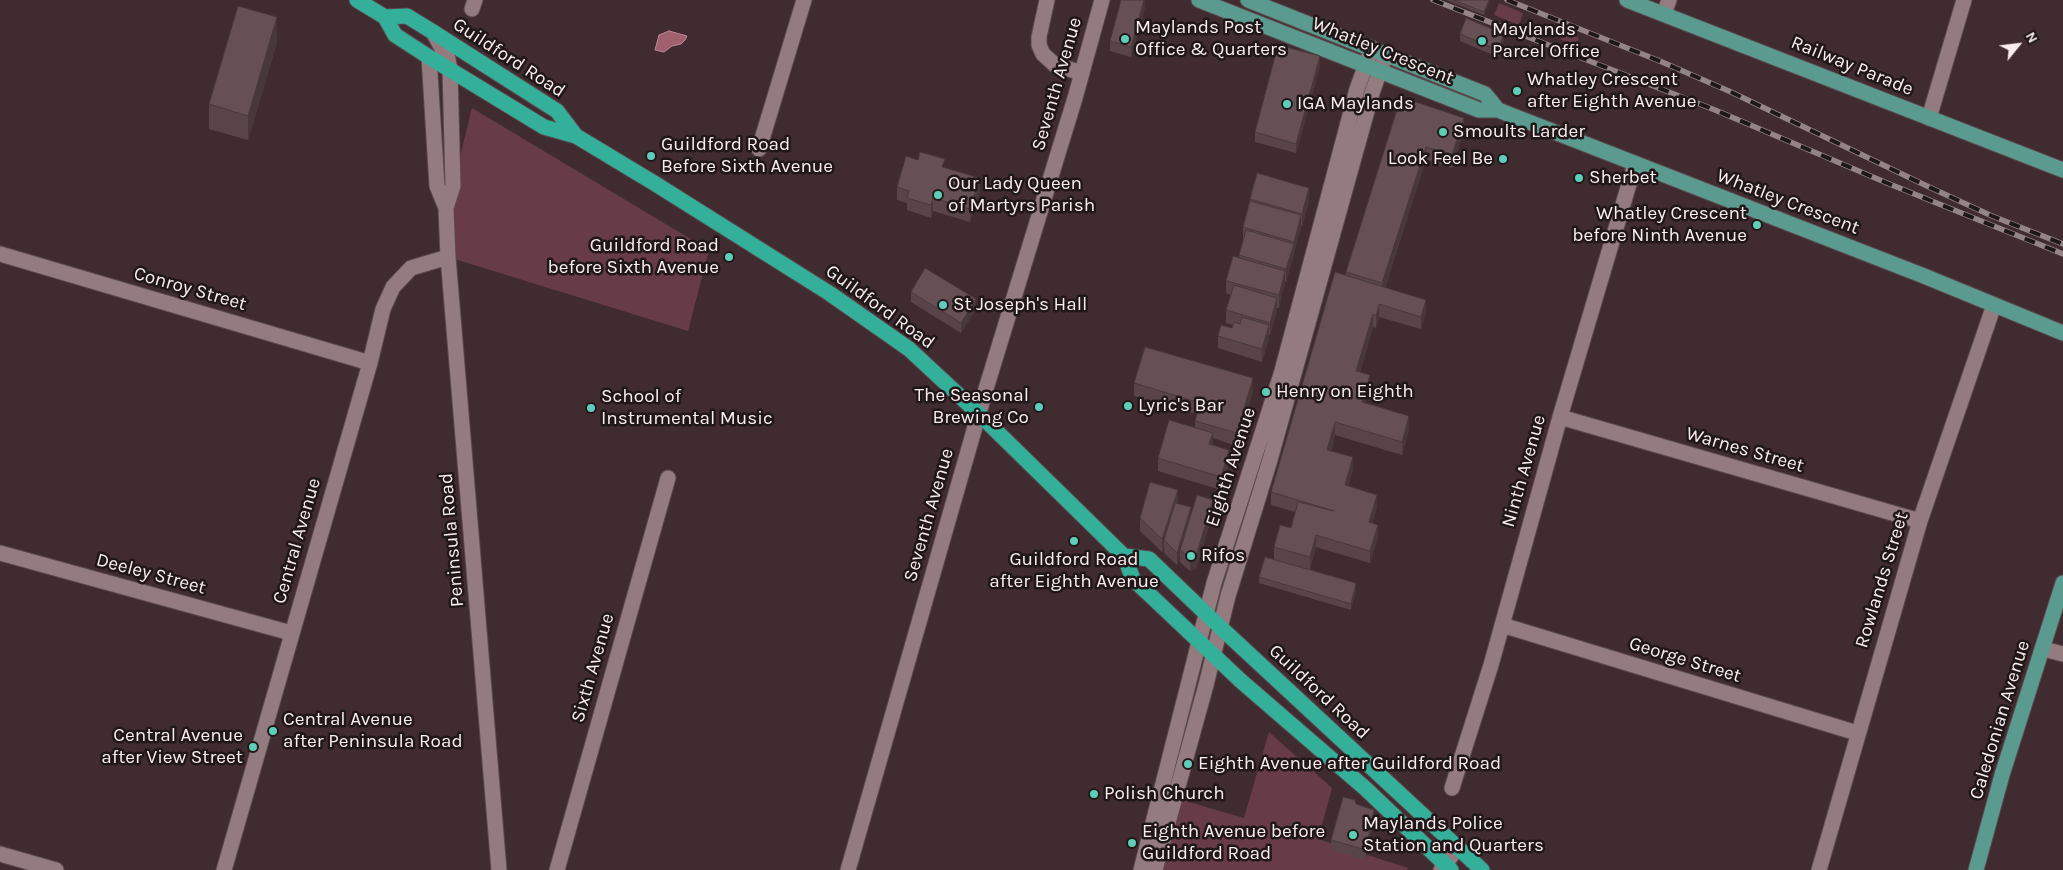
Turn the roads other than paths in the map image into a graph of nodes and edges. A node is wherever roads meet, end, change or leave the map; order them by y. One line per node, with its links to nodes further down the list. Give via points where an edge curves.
1 (357, 0): 10 (highway, Guildford Road)
2 (804, 0): 20 (street)
3 (1047, 0): 16 (street, via 1039,46 1055,65)
4 (1102, 0): 16 (street, Seventh Avenue)
5 (1199, 0): 14 (main road, Whatley Crescent)
6 (1248, 0): 12 (main road, Whatley Crescent)
7 (1627, 0): 9 (main road, Railway Parade)
8 (1964, 0): 18 (street)
9 (1666, 7): 18 (main road, Railway Parade)
10 (385, 17): 11 (highway, Guildford Road, via 407,16); 13 (highway, Guildford Road, via 395,34)
11 (434, 32): 15 (street, Peninsula Road, via 448,58); 19 (highway, Guildford Road, via 557,112)
12 (1379, 51): 14 (street, Eighth Avenue); 17 (main road, Whatley Crescent, via 1485,94)
13 (429, 57): 15 (highway, Guildford Road); 23 (street, Peninsula Road, via 437,186)
14 (1372, 68): 17 (main road, Whatley Crescent, via 1479,110); 36 (street, Eighth Avenue); 38 (street, Eighth Avenue, via 1347,178 1270,460)
15 (450, 70): 19 (highway, Guildford Road, via 544,127); 23 (street, Peninsula Road, via 453,186)
16 (1082, 73): 29 (street, Seventh Avenue)
17 (1498, 110): 21 (main road, Whatley Crescent)
18 (1929, 118): 22 (main road, Railway Parade)
19 (576, 136): 29 (highway, Guildford Road, via 829,293 909,349)
20 (759, 149)
21 (1635, 164): 26 (main road, Whatley Crescent); 30 (street, Ninth Avenue)
22 (2063, 170)
23 (446, 208): 25 (street, Peninsula Road)
24 (0, 254): 28 (street, Conroy Street)
25 (448, 257): 28 (street, Central Avenue, via 411,268 393,287 383,309); 52 (street, Peninsula Road)
26 (1994, 305): 27 (main road, Whatley Crescent); 32 (street, Rowlands Street)
27 (2063, 333)
28 (370, 363): 39 (street, Central Avenue)
29 (979, 414): 34 (highway, Guildford Road); 54 (street, Seventh Avenue)
30 (1560, 417): 32 (street, Warnes Street); 37 (street, Ninth Avenue)
31 (668, 478): 53 (street, Sixth Avenue)
32 (1920, 521): 44 (street, Rowlands Street)
33 (0, 553): 39 (street, Deeley Street)
34 (1124, 556): 36 (highway, Guildford Road, via 1149,559); 40 (highway, Guildford Road, via 1133,579)
35 (2063, 583): 41 (main road, Caledonian Avenue)
36 (1206, 614): 38 (highway, Guildford Road); 40 (street, Eighth Avenue)
37 (1502, 625): 44 (street, George Street); 45 (street, Ninth Avenue)
38 (1220, 627): 42 (street, Eighth Avenue); 46 (highway, Guildford Road)
39 (291, 634): 51 (street, Central Avenue)
40 (1199, 640): 42 (highway, Guildford Road); 55 (street, Eighth Avenue)
41 (2043, 649): 43 (street); 58 (main road, Caledonian Avenue, via 2002,775)
42 (1213, 654): 49 (highway, Guildford Road, via 1366,789); 56 (street, Eighth Avenue)
43 (2063, 654)
44 (1857, 733): 57 (street, Rowlands Street)
45 (1452, 788)
46 (1458, 847): 48 (highway, Guildford Road); 49 (street)
47 (0, 854): 50 (street)
48 (1474, 867)
49 (1446, 868)
50 (56, 870)
51 (224, 870)
52 (499, 870)
53 (557, 870)
54 (848, 870)
55 (1141, 870)
56 (1155, 870)
57 (1819, 870)
58 (1976, 870)

